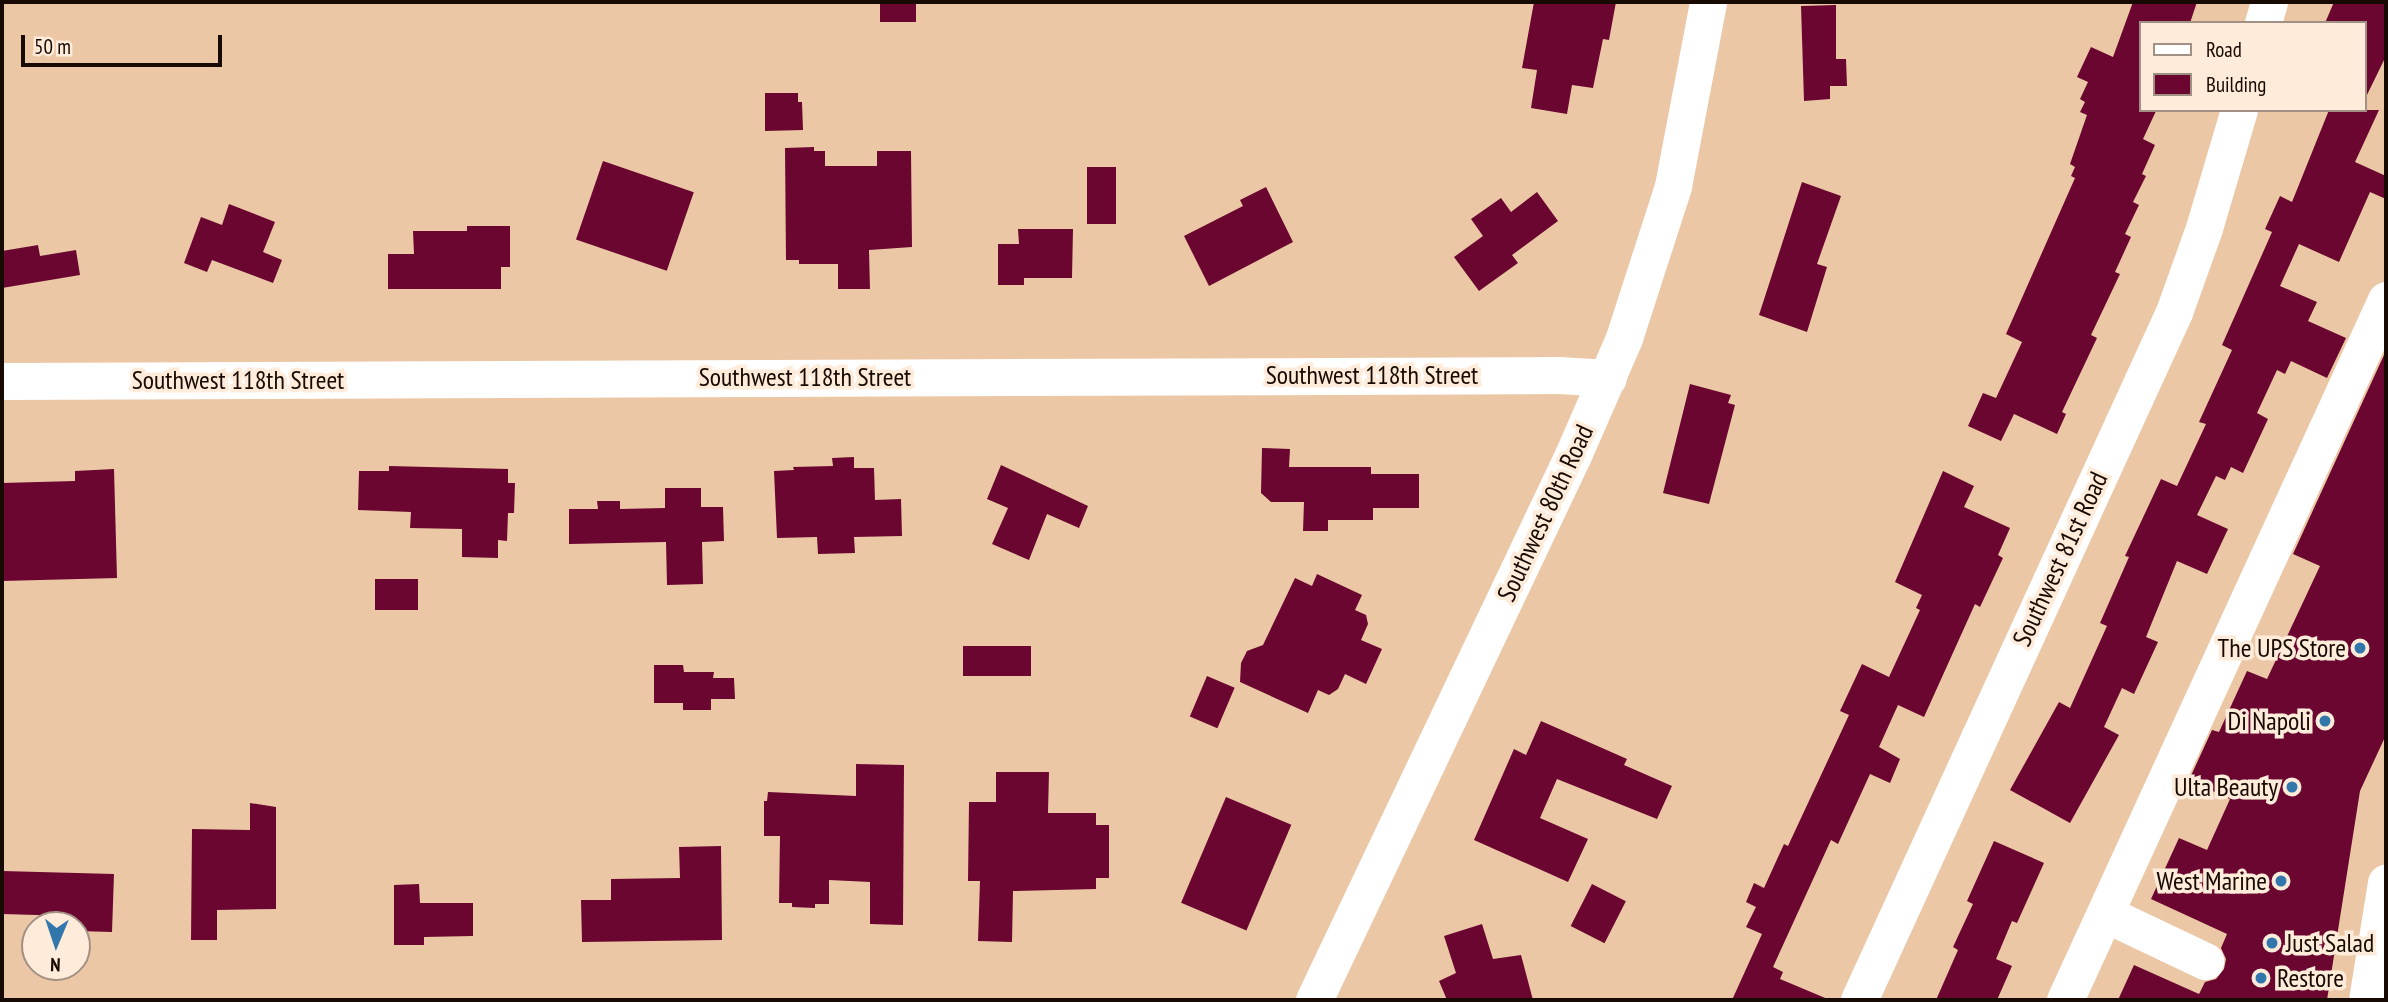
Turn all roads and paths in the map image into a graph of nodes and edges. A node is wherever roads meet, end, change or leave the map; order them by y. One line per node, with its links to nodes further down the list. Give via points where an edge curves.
1 (1709, 2): 6 (street, Southwest 80th Road, via 1673,186 1640,296)
2 (2269, 2): 3 (street)
3 (2264, 21)
4 (2238, 112): 13 (street, Southwest 81st Road, via 2174,312)
5 (2386, 300): 9 (street)
6 (1608, 378): 7 (street, Southwest 118th Street, via 1559,374); 12 (street, Southwest 80th Road)
7 (2, 381)
8 (2386, 883): 10 (street)
9 (2106, 914): 11 (street); 14 (street)
10 (2380, 956): 15 (street)
11 (2205, 961)
12 (1314, 1000)
13 (1859, 1000)
14 (2065, 1000)
15 (2367, 1000)

